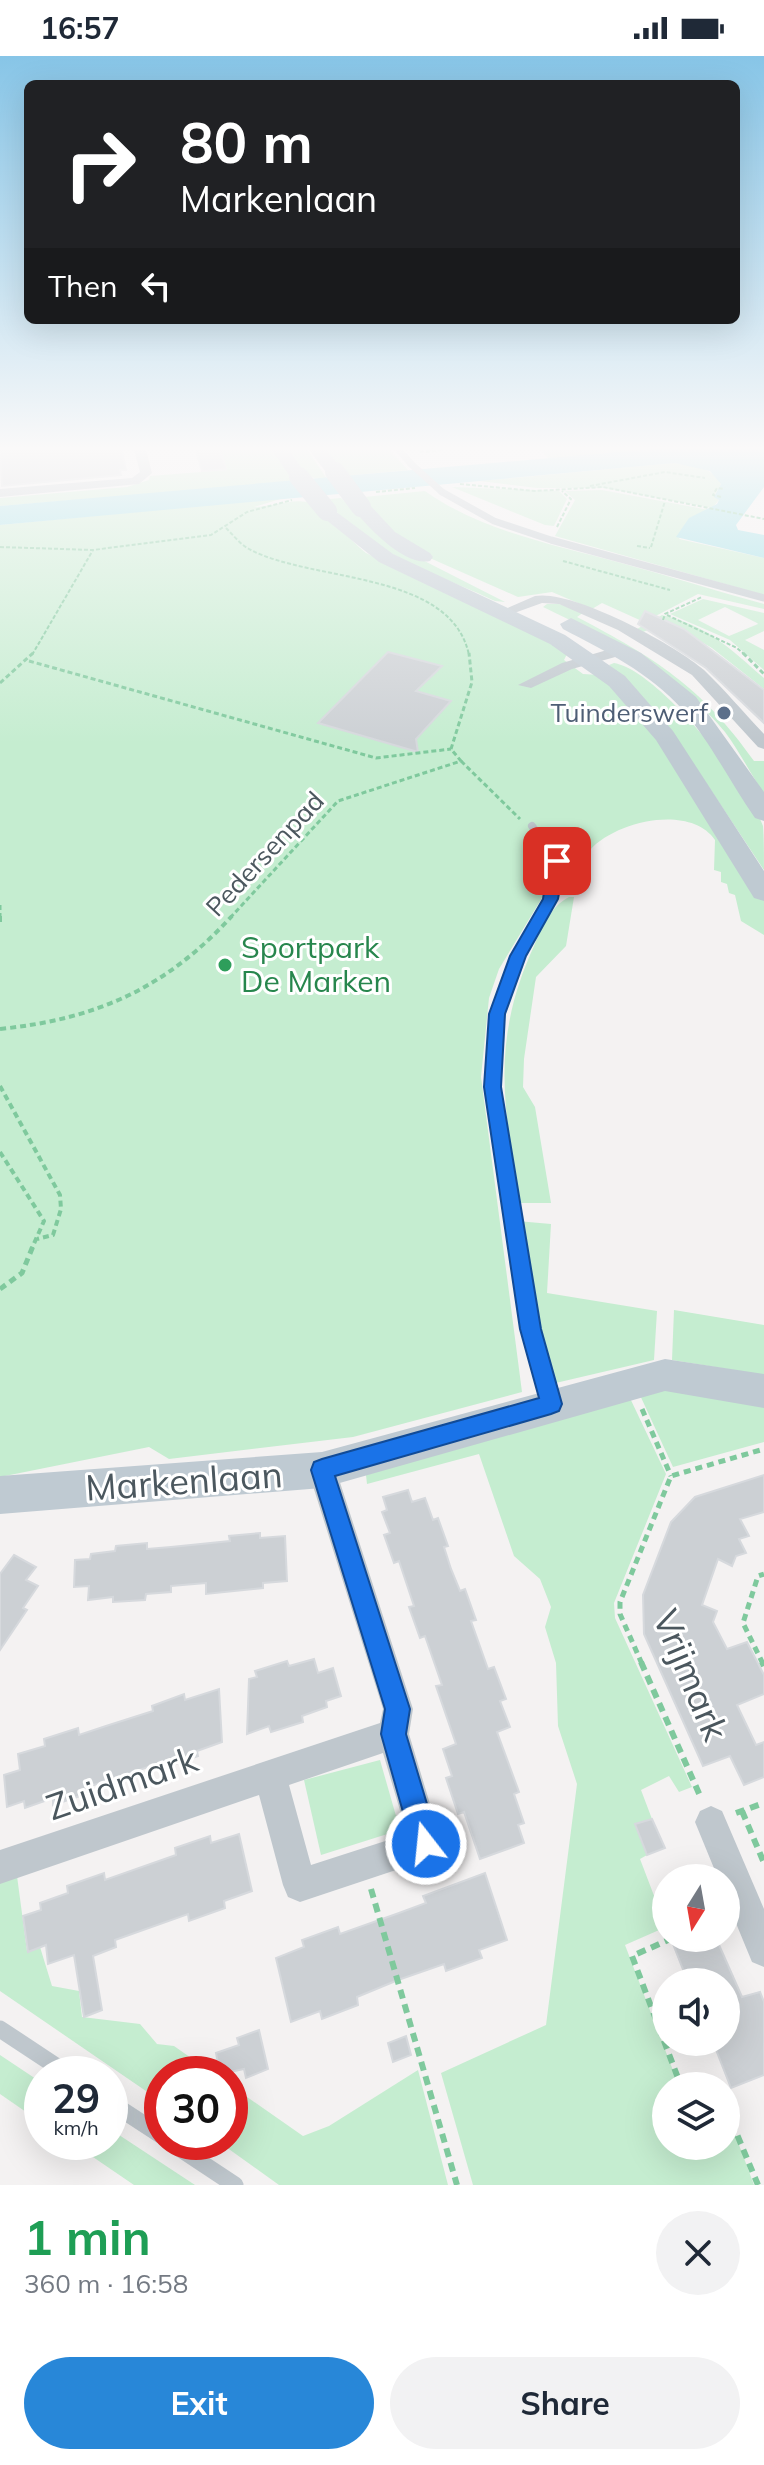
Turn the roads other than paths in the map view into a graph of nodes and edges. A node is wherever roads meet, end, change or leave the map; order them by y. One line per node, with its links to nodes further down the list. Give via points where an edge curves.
1 (364, 545): 5 (main road, bridge)
2 (403, 545): 5 (main road, bridge)
3 (581, 545): 4 (lane, bridge)
4 (764, 598)
5 (514, 608): 6 (main road); 7 (main road); 9 (street, via 548,599 576,604 664,649 716,689)
6 (621, 651): 7 (street); 10 (main road, via 686,700 727,752)
7 (593, 661): 8 (street); 14 (main road, via 650,718)
8 (526, 685)
9 (764, 744)
10 (764, 813)
11 (532, 826): 12 (lane, via 557,861)
12 (556, 878): 13 (lane); 16 (lane, via 497,1014 493,1087 531,1329)
13 (583, 882)
14 (764, 892)
15 (764, 1391): 16 (main road, Markenlaan, via 665,1375)
16 (551, 1404): 17 (main road, Markenlaan)
17 (322, 1470): 18 (main road, Markenlaan); 19 (street, via 398,1709)
18 (0, 1495)
19 (393, 1734): 20 (street, Zuidmark); 20 (street, via 426,1844 300,1885)
20 (270, 1776): 22 (street, Zuidmark)
21 (726, 1817): 23 (street)
22 (0, 1867)
23 (764, 1950)
24 (0, 2029): 25 (lane)
25 (41, 2056)
26 (197, 2160): 27 (lane)
27 (235, 2185)

